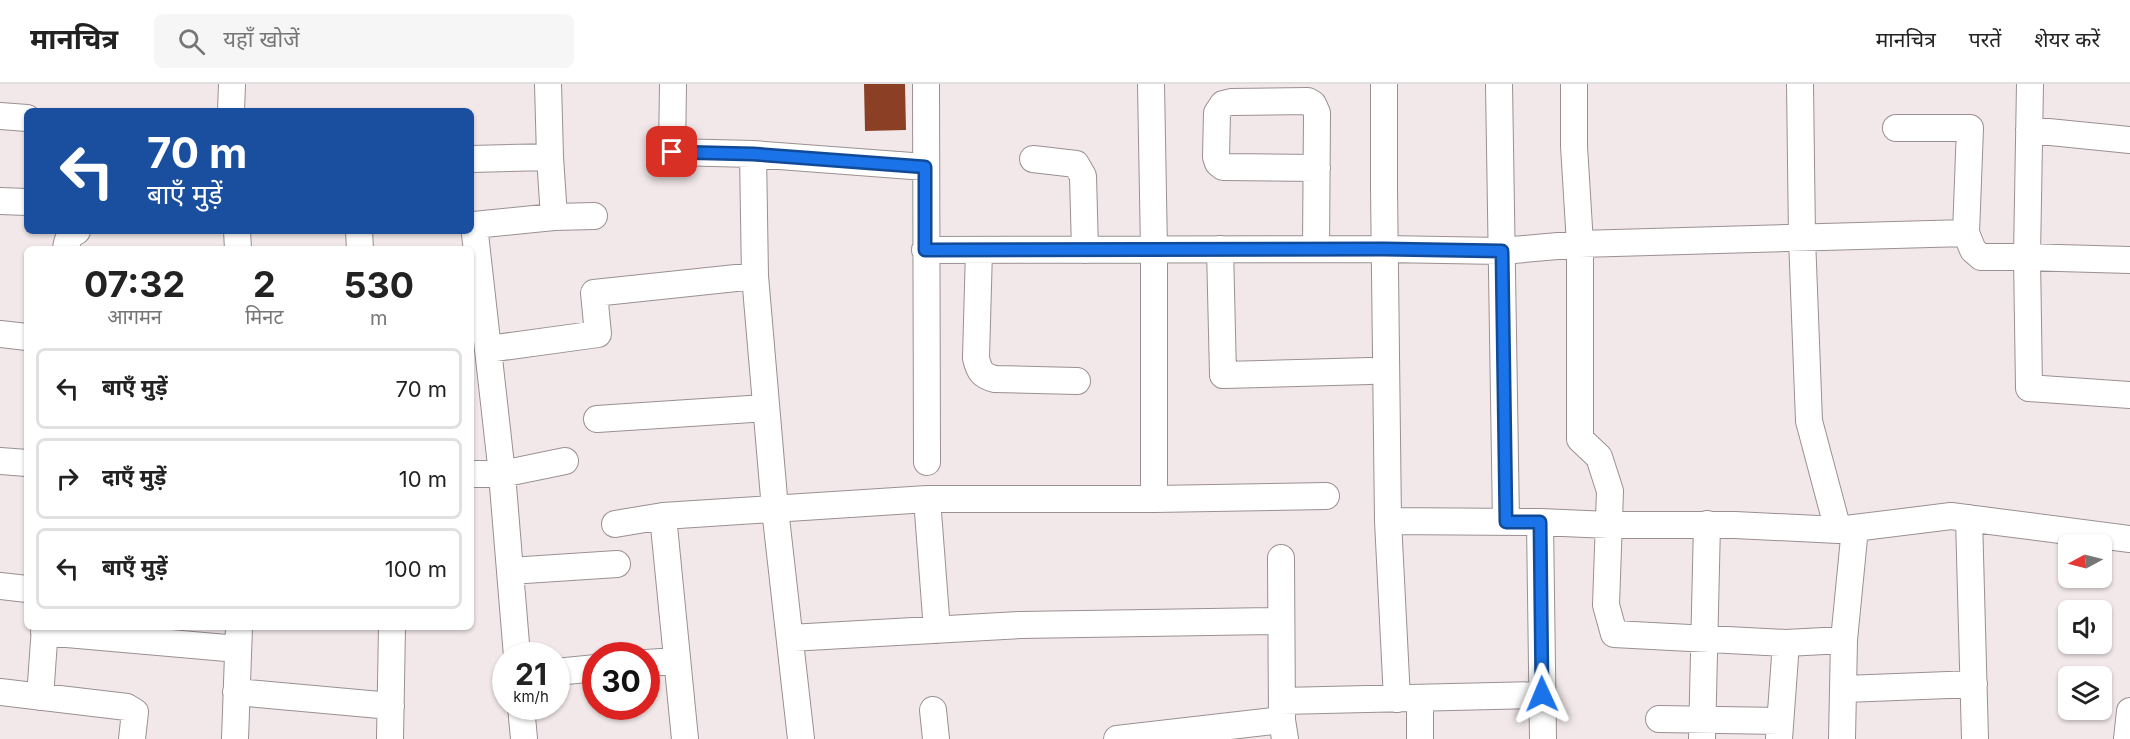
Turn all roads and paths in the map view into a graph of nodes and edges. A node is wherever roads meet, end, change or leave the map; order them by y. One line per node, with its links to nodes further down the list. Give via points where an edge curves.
1 (232, 84): 11 (street)
2 (548, 84): 18 (street)
3 (673, 84): 17 (street, via 672,152)
4 (926, 84): 21 (street)
5 (1151, 84): 36 (street)
6 (1384, 84): 32 (street)
7 (1499, 84): 37 (street)
8 (1574, 84): 29 (street)
9 (1800, 84): 28 (street)
10 (2030, 84): 15 (street)
11 (231, 108)
12 (0, 116): 13 (street)
13 (24, 117)
14 (1896, 128): 27 (street, via 1970,128)
15 (2029, 130): 16 (street); 38 (street)
16 (2130, 140)
17 (753, 154): 21 (street); 40 (street)
18 (550, 157): 19 (street); 26 (street)
19 (474, 159)
20 (1033, 159): 35 (street, via 1076,164 1083,176)
21 (925, 167): 33 (street)
22 (1317, 168): 31 (street)
23 (0, 201): 24 (street)
24 (24, 202)
25 (594, 216): 26 (street)
26 (554, 217): 43 (street, via 474,225)
27 (1966, 233): 28 (street); 38 (street, via 1973,250 1981,257)
28 (1802, 238): 29 (street); 67 (street, via 1809,421)
29 (1580, 244): 37 (street); 65 (street, via 1580,439 1599,457 1610,490)
30 (1220, 249): 31 (street); 36 (street); 44 (street, via 1222,375)
31 (1316, 249): 32 (street)
32 (1384, 249): 37 (street); 61 (street)
33 (925, 250): 34 (street); 51 (street)
34 (979, 250): 35 (street); 45 (street, via 979,370 995,379)
35 (1085, 250): 36 (street)
36 (1155, 250): 57 (street)
37 (1502, 251): 62 (street)
38 (2027, 257): 39 (street); 46 (street, via 2029,388)
39 (2130, 260)
40 (755, 276): 43 (street, via 594,293 598,334); 47 (street)
41 (0, 334): 42 (street)
42 (24, 337)
43 (488, 350): 54 (street)
44 (1370, 371)
45 (1077, 381)
46 (2130, 395)
47 (766, 408): 48 (street); 58 (street)
48 (597, 419)
49 (0, 461): 52 (street)
50 (565, 461): 54 (street)
51 (927, 462)
52 (24, 463)
53 (474, 474): 54 (street)
54 (502, 474): 71 (street)
55 (1326, 496): 57 (street)
56 (927, 499): 57 (street); 58 (street); 78 (street)
57 (1154, 499)
58 (775, 509): 59 (street); 80 (street)
59 (663, 516): 64 (street); 85 (street)
60 (1969, 519): 67 (street, via 1951,516); 68 (street); 87 (street)
61 (1388, 521): 62 (street); 93 (street)
62 (1506, 522): 63 (street)
63 (1540, 522): 65 (street); 91 (street)
64 (615, 524)
65 (1609, 525): 66 (street); 81 (street, via 1606,605 1614,634)
66 (1707, 525): 67 (street); 81 (street)
67 (1846, 529): 82 (street)
68 (2130, 539)
69 (1281, 558): 74 (street)
70 (617, 564): 71 (street)
71 (510, 572): 83 (street)
72 (0, 586): 73 (street)
73 (24, 589)
74 (1280, 621): 78 (street); 99 (street)
75 (44, 630): 92 (street)
76 (66, 630): 79 (street)
77 (392, 630): 94 (street)
78 (937, 630): 80 (street)
79 (238, 638): 90 (street)
80 (790, 638): 107 (street)
81 (1704, 640): 84 (street); 100 (street)
82 (1844, 640): 84 (street); 88 (street)
83 (516, 642)
84 (1785, 643): 101 (street)
85 (676, 661): 86 (street); 106 (street)
86 (660, 662)
87 (1974, 684): 88 (street); 113 (street)
88 (1845, 689): 112 (street)
89 (0, 692): 92 (street)
90 (236, 692): 94 (street); 103 (street)
91 (1542, 694): 93 (street); 111 (street)
92 (40, 697): 102 (street, via 127,707 135,712)
93 (1409, 699): 99 (street); 110 (street)
94 (391, 706): 104 (street)
95 (933, 710): 108 (street)
96 (2130, 711): 114 (street)
97 (1659, 719): 100 (street)
98 (522, 720): 105 (street)
99 (1283, 720): 109 (street)
100 (1702, 729): 101 (street)
101 (1780, 730)
102 (132, 739)
103 (235, 739)
104 (390, 739)
105 (524, 739)
106 (685, 739)
107 (801, 739)
108 (936, 739)
109 (1117, 739)
110 (1420, 739)
111 (1543, 739)
112 (1842, 739)
113 (1975, 739)
114 (2127, 739)

